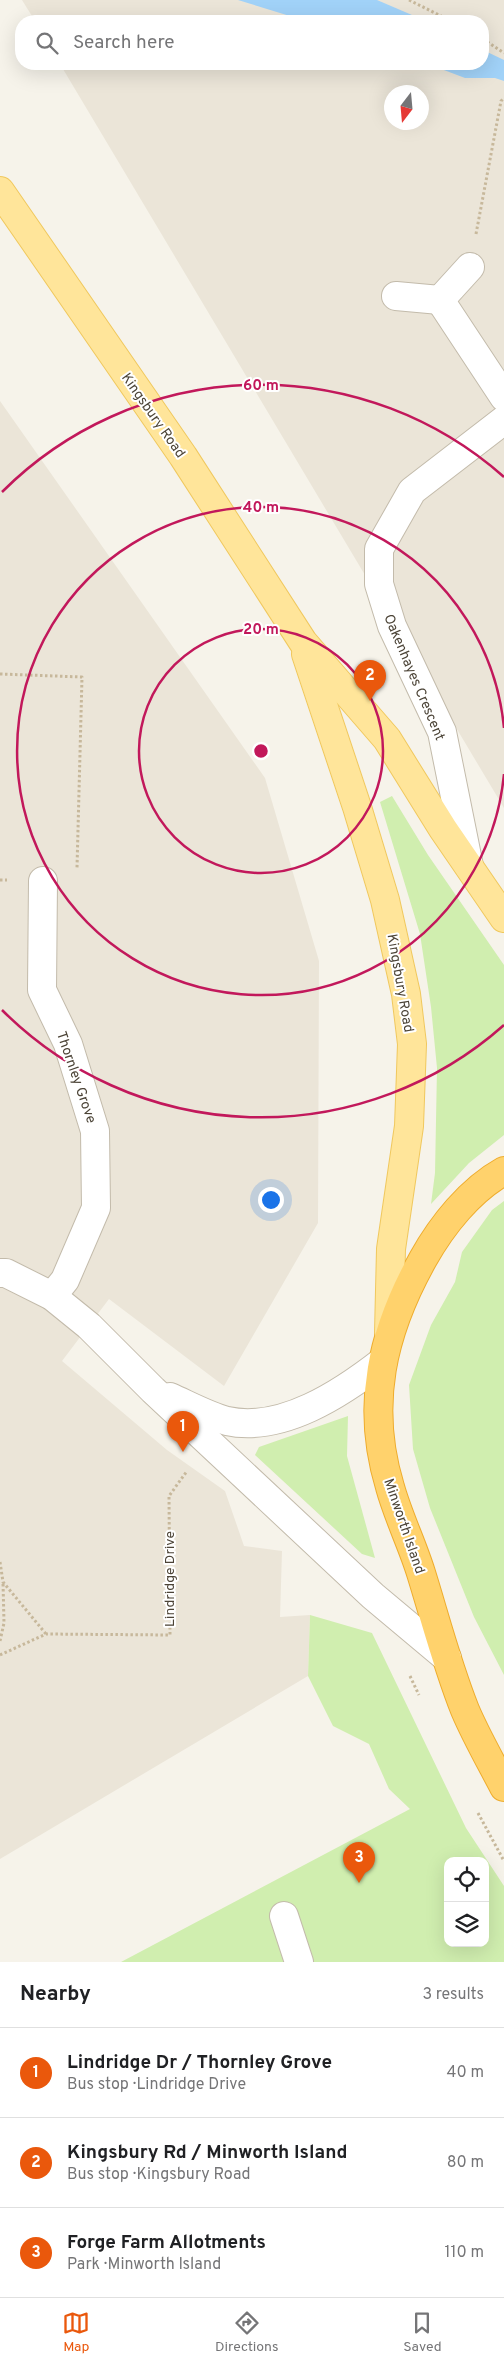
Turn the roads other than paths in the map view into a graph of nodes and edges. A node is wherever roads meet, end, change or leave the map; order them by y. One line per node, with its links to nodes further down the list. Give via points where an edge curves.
1 (0, 191): 7 (main road, Kingsbury Road, via 183,456)
2 (470, 266): 4 (street)
3 (396, 296): 4 (street)
4 (440, 300): 5 (street)
5 (504, 397)
6 (504, 420): 8 (street, Oakenhayes Crescent, via 412,490 379,549 379,584 392,626 442,732)
7 (302, 642): 8 (main road, Kingsbury Road, via 387,739); 14 (main road, Kingsbury Road, via 385,900 406,994 412,1044 404,1170 391,1249)
8 (469, 866): 10 (main road, Kingsbury Road)
9 (43, 881): 13 (street, Thornley Grove, via 42,990 68,1044 95,1131 96,1208 65,1280)
10 (504, 918)
11 (504, 1171): 14 (highway, Minworth Island, via 489,1179 444,1226 414,1275)
12 (0, 1273): 13 (street)
13 (52, 1296): 15 (street, via 89,1326)
14 (386, 1348): 15 (street, via 350,1387 289,1417 261,1423 227,1421); 16 (highway, Minworth Island, via 377,1391 384,1461)
15 (153, 1390): 16 (street, via 373,1596)
16 (448, 1658): 17 (highway, Minworth Island, via 465,1710)
17 (504, 1787)
18 (284, 1916): 19 (street)
19 (299, 1962)

